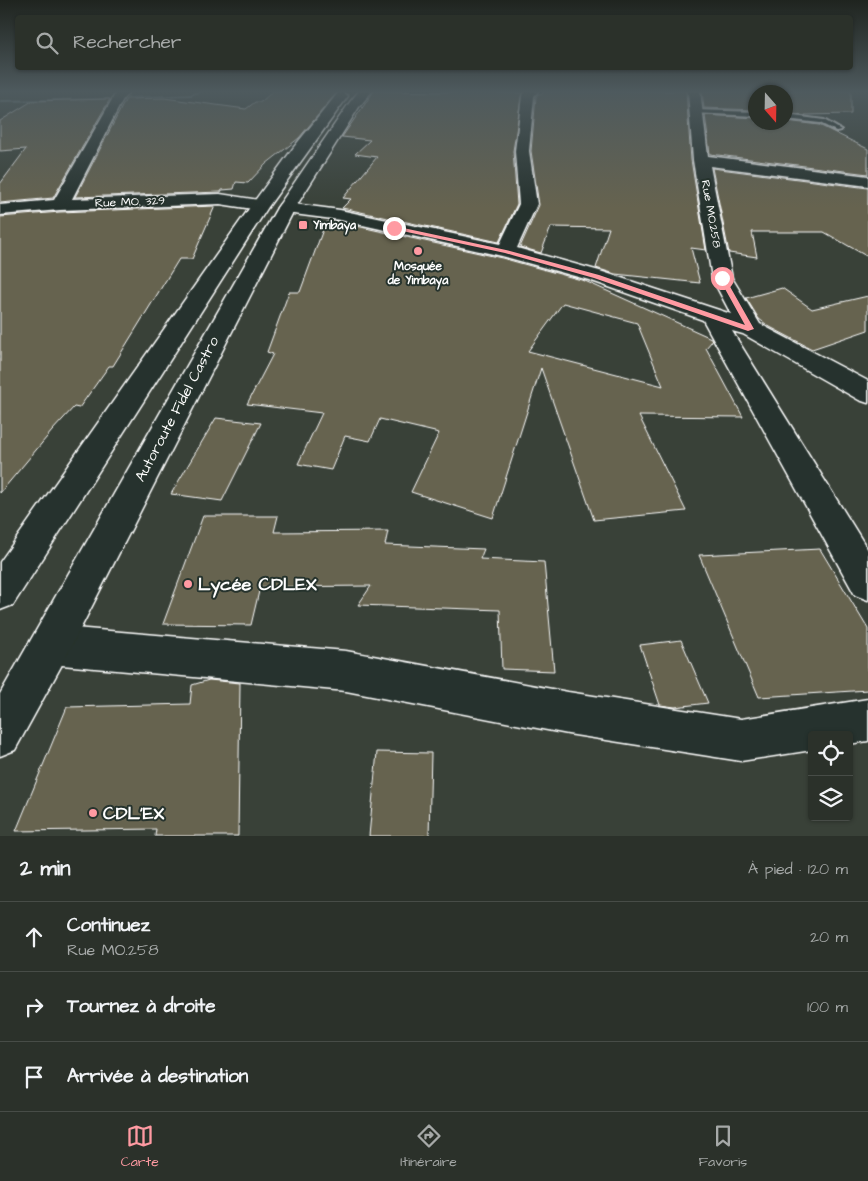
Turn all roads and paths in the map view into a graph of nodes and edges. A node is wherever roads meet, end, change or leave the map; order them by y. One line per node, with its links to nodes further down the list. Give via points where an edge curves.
1 (101, 130): 8 (main road)
2 (313, 130): 9 (main road)
3 (337, 130): 10 (main road, Autoroute Fidel Castro)
4 (524, 130): 12 (main road, via 522,151 528,204)
5 (698, 130): 6 (main road, Rue MO.258)
6 (701, 160): 7 (main road); 14 (main road, Rue MO.258, via 722,278)
7 (868, 181)
8 (60, 205): 9 (main road, Rue MO. 329, via 220,200); 11 (main road, Rue MO. 329)
9 (259, 205): 17 (main road)
10 (286, 208): 12 (main road, via 340,215); 18 (main road, Autoroute Fidel Castro)
11 (0, 210)
12 (506, 251): 13 (main road, via 596,276)
13 (712, 316): 14 (main road); 16 (main road)
14 (751, 329): 15 (main road)
15 (868, 393)
16 (868, 583)
17 (0, 592)
18 (51, 645): 19 (main road, via 346,671 568,714 741,740); 20 (main road, Autoroute Fidel Castro)
19 (868, 720)
20 (0, 735)

